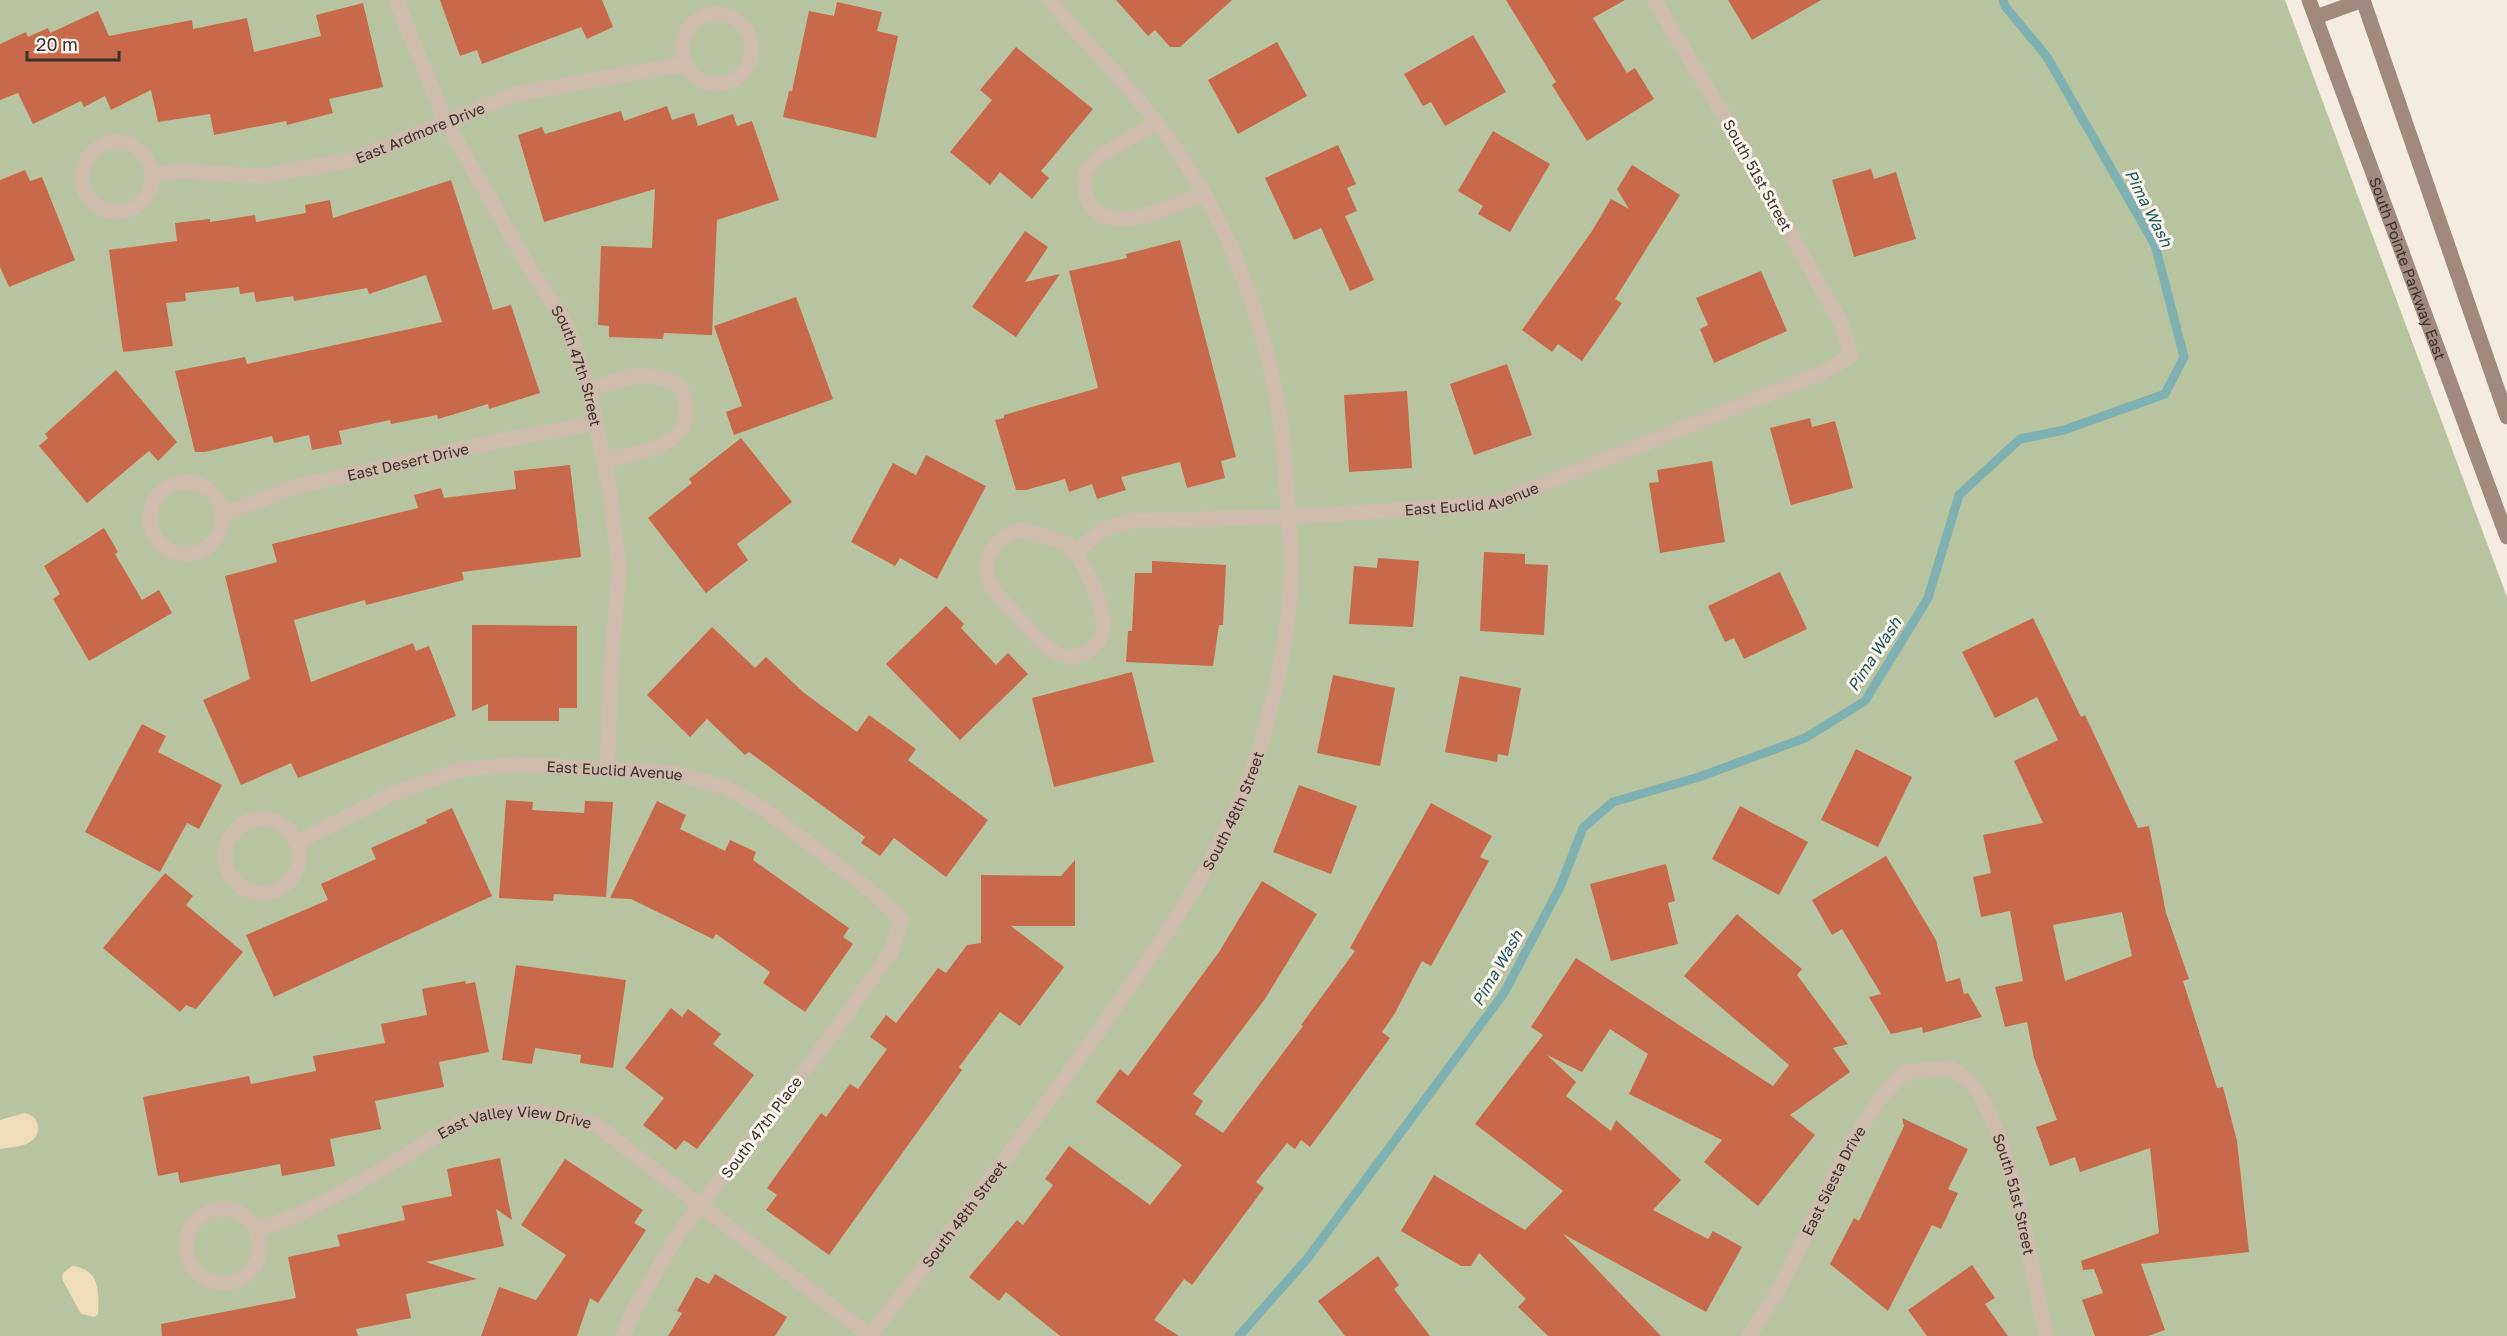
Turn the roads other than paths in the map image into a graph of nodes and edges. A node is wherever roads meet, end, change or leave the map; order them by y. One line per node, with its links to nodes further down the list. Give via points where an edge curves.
1 (396, 0): 8 (street, South 47th Street)
2 (1050, 0): 9 (street, South 48th Street)
3 (1654, 0): 12 (street, South 51st Street, via 1842,325)
4 (2309, 0): 6 (main road, South Pointe Parkway East)
5 (2363, 0): 6 (main road); 14 (main road)
6 (2316, 17): 19 (main road, South Pointe Parkway East)
7 (685, 64): 7 (street, via 700,80 710,84 732,81 748,67 752,56 749,33 732,16 708,14 688,29 682,40); 8 (street, East Ardmore Drive, via 515,94)
8 (446, 122): 10 (street, East Ardmore Drive, via 351,160 261,176 182,171); 13 (street, South 47th Street, via 566,323)
9 (1156, 123): 11 (street, South 48th Street); 11 (street, via 1099,156 1085,172 1086,195 1096,213 1116,221)
10 (153, 174): 10 (street, via 143,153 134,146 112,142 91,152 84,162 82,185 94,205 116,213 128,211 147,197)
11 (1203, 194): 18 (street, South 48th Street, via 1247,288 1266,349 1286,461)
12 (1851, 356): 18 (street, East Euclid Avenue, via 1824,372 1496,503)
13 (589, 390): 15 (street, South 47th Street); 16 (street, via 633,376 655,374 680,384 686,400 686,417 678,436 661,446)
14 (2507, 417)
15 (597, 423): 16 (street, South 47th Street); 17 (street, East Desert Drive, via 294,487)
16 (604, 460): 21 (street, South 47th Street, via 619,568)
17 (222, 514): 17 (street, via 219,504 204,487 181,483 161,493 151,514 151,525 164,546 174,552 192,553 208,547 217,538)
18 (1288, 516): 20 (street, East Euclid Avenue, via 1130,522 1102,530); 28 (street, South 48th Street, via 1291,555 1286,634 1258,750 1229,829 1203,876 1132,983 1006,1161)
19 (2507, 537)
20 (1075, 554): 20 (street, via 1067,544 1020,530 1008,533 994,544 986,566 995,591 1045,646 1064,657 1084,655 1100,641 1104,628 1102,612)
21 (607, 770): 22 (street, East Euclid Avenue, via 514,764 459,770 392,794); 23 (street, East Euclid Avenue, via 673,773 725,787 764,809 876,895)
22 (298, 842): 22 (street, via 281,823 269,818 256,819 234,831 225,855 226,867 232,878 251,891 275,891 294,876 300,854)
23 (902, 920): 25 (street, South 47th Place, via 891,952)
24 (1951, 1068): 29 (street, East Siesta Drive, via 1904,1072 1878,1101 1848,1148 1779,1289); 30 (street, South 51st Street, via 1971,1083 1995,1123 2021,1217)
25 (702, 1204): 26 (street, East Valley View Drive, via 595,1124 553,1113 513,1111 481,1115 288,1220); 27 (street, South 47th Place, via 677,1236); 28 (street, East Valley View Drive)
26 (256, 1230): 26 (street, via 240,1213 216,1209 205,1213 189,1230 186,1242 191,1265 205,1278 222,1283 246,1275 259,1254)
27 (623, 1336)
28 (870, 1336)
29 (1749, 1336)
30 (2046, 1336)

